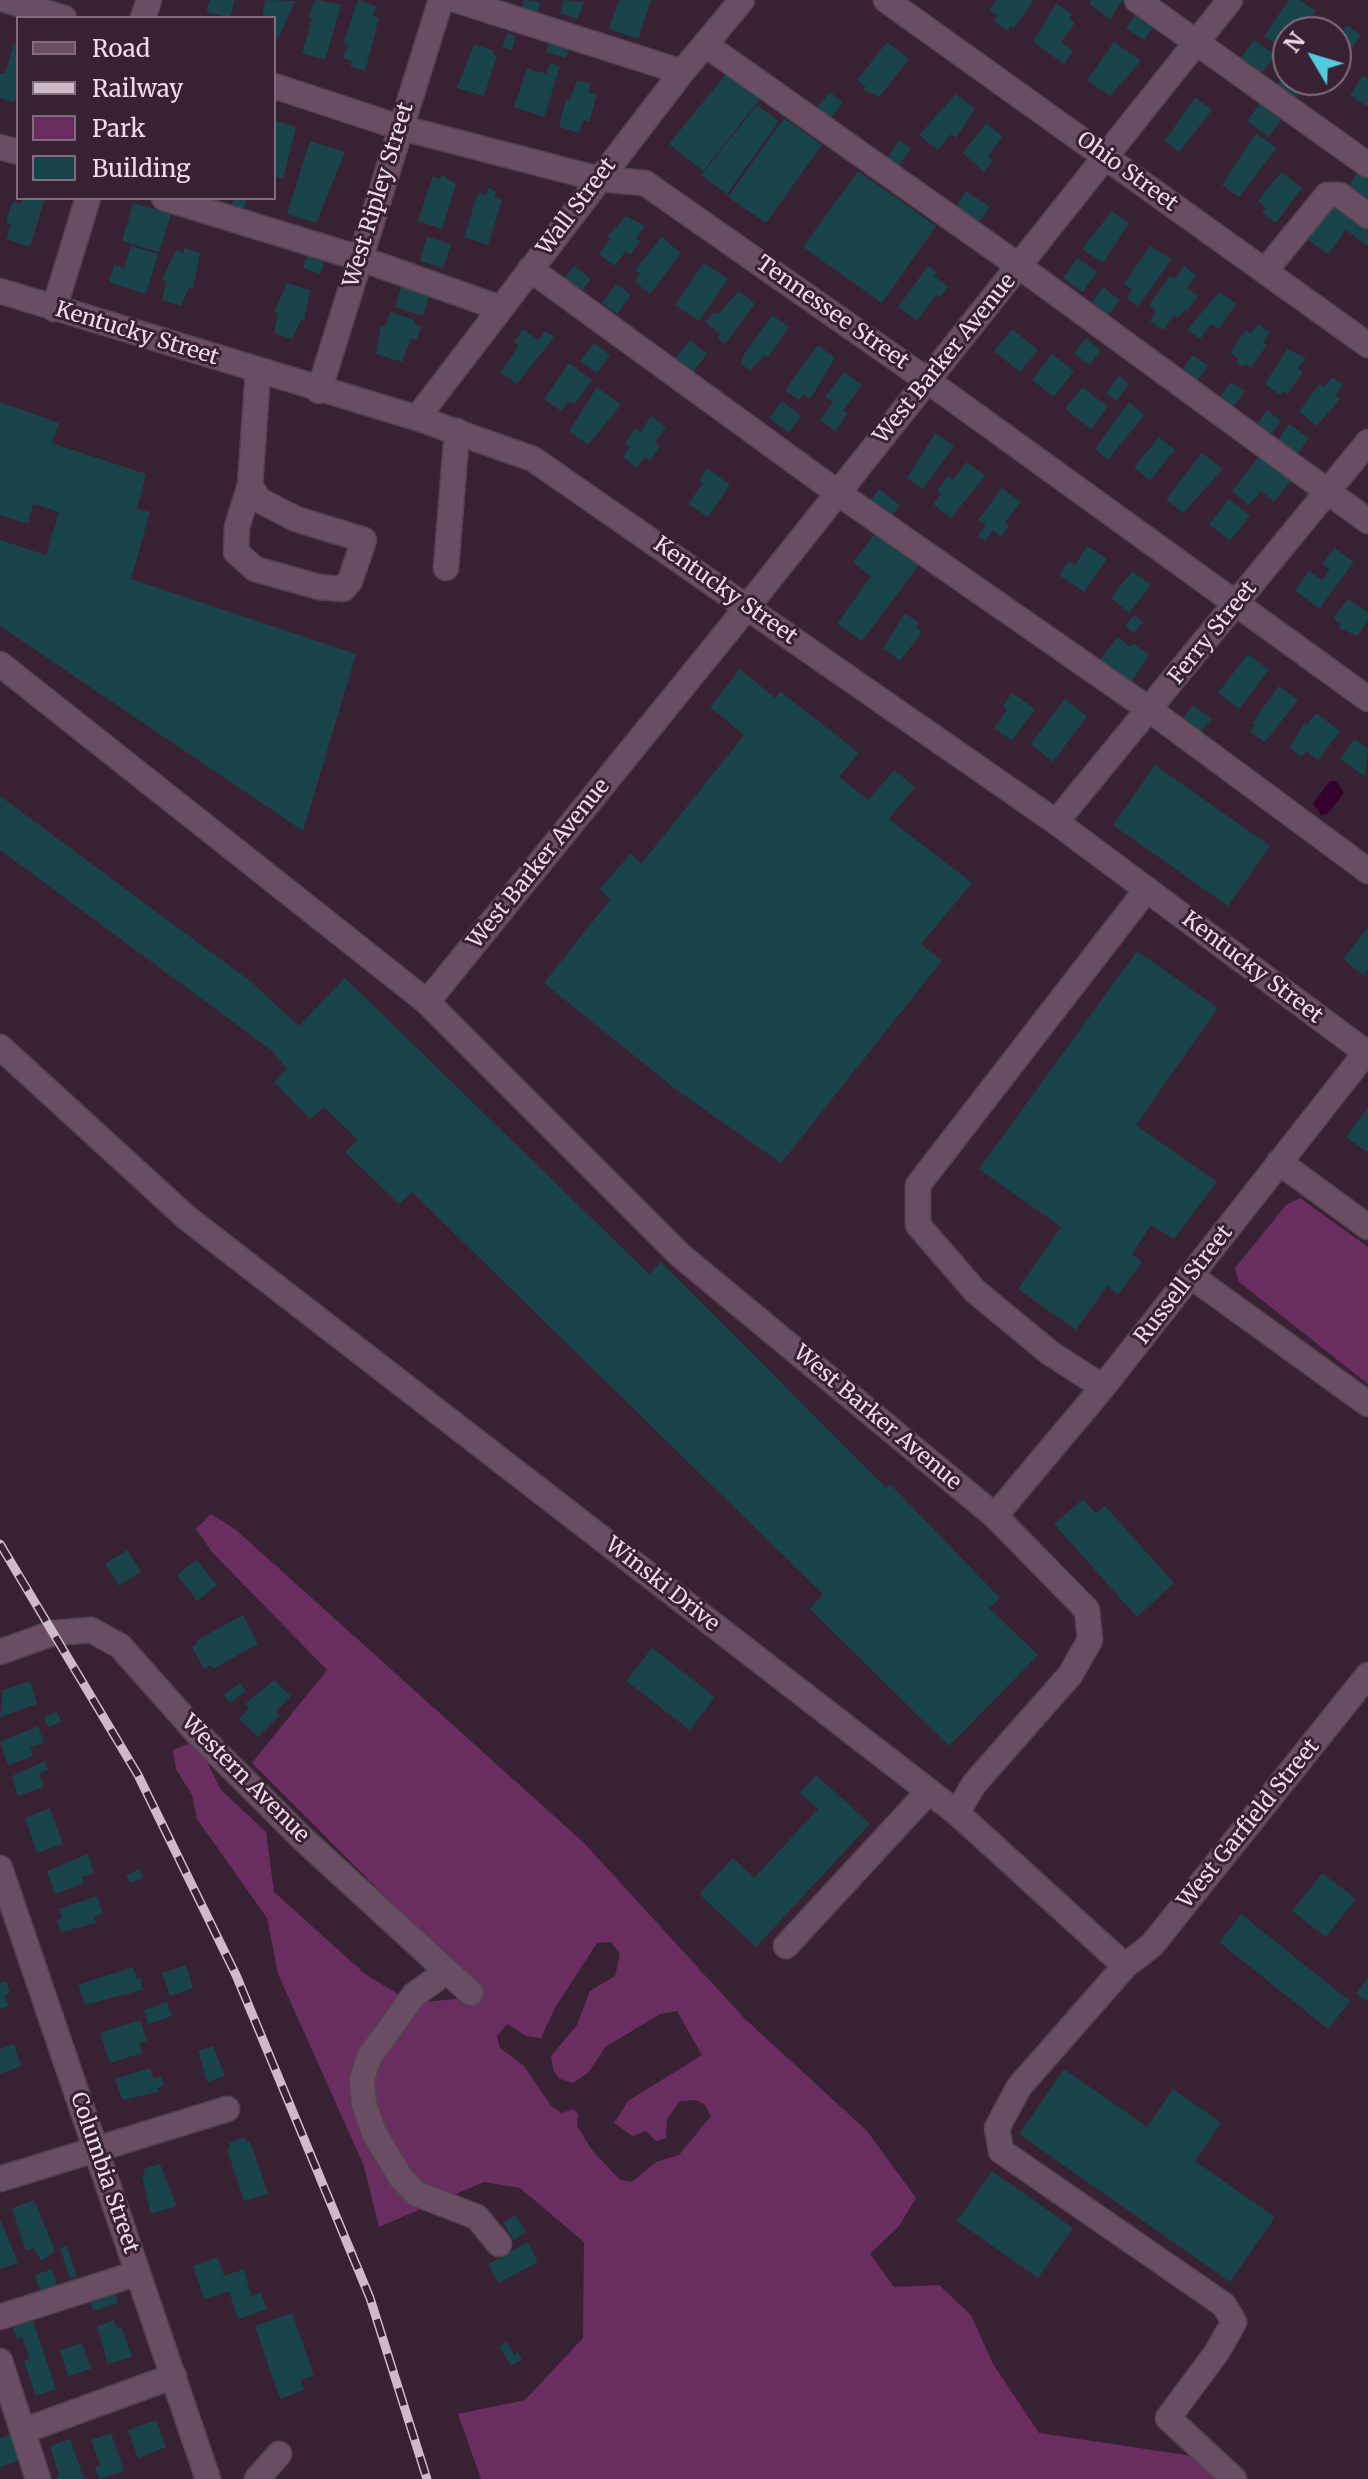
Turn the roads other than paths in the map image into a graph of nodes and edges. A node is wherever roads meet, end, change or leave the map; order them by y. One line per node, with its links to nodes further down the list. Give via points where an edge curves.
1 (6, 0): 8 (street)
2 (441, 0): 13 (street, West Ripley Street)
3 (456, 0): 11 (street)
4 (742, 0): 10 (street, Wall Street)
5 (886, 0): 14 (street, Ohio Street)
6 (1137, 0): 9 (street)
7 (1230, 0): 9 (street, West Barker Avenue)
8 (58, 16)
9 (1196, 43): 14 (street, West Barker Avenue); 15 (street)
10 (706, 45): 11 (street, Wall Street); 21 (street)
11 (682, 72): 16 (street, Wall Street)
12 (276, 87): 13 (street, Tennessee Street)
13 (399, 127): 16 (street, Tennessee Street); 20 (street, West Ripley Street)
14 (1105, 157): 21 (street, West Barker Avenue); 23 (street, Ohio Street)
15 (1368, 165)
16 (599, 179): 22 (street, Wall Street); 29 (street, Tennessee Street, via 645,183)
17 (87, 200): 26 (street)
18 (170, 200): 20 (street)
19 (1368, 216): 23 (street, via 1340,195 1327,195)
20 (359, 258): 25 (street); 30 (street, West Ripley Street)
21 (1019, 266): 29 (street, West Barker Avenue); 35 (street)
22 (530, 269): 25 (street, Wall Street); 36 (street)
23 (1265, 271): 27 (street, Ohio Street)
24 (0, 291): 26 (street, Kentucky Street)
25 (500, 308): 31 (street, Wall Street)
26 (54, 309): 28 (street, Kentucky Street)
27 (1368, 345)
28 (258, 372): 30 (street, Kentucky Street); 34 (street)
29 (928, 381): 36 (street, West Barker Avenue); 39 (street, Tennessee Street)
30 (319, 391): 31 (street, Kentucky Street)
31 (417, 418): 32 (street, Kentucky Street)
32 (457, 431): 38 (street); 40 (street, Kentucky Street, via 533,459)
33 (1368, 442): 35 (street, Ferry Street)
34 (250, 485): 34 (street, via 237,527 236,552 255,569 343,589 364,540 296,519 259,500)
35 (1327, 492): 37 (street); 39 (street, Ferry Street)
36 (838, 493): 40 (street, West Barker Avenue); 43 (street)
37 (1368, 521)
38 (446, 568)
39 (1237, 605): 42 (street, Tennessee Street); 43 (street, Ferry Street)
40 (748, 606): 44 (street, Kentucky Street); 47 (street, West Barker Avenue)
41 (0, 664): 47 (street)
42 (1368, 699)
43 (1150, 710): 44 (street, Ferry Street); 45 (street)
44 (1056, 822): 46 (street, Kentucky Street)
45 (1368, 871)
46 (1147, 889): 49 (street, Kentucky Street); 53 (street, via 918,1185 918,1225 975,1291 1050,1353)
47 (427, 1002): 55 (street, West Barker Avenue, via 680,1255)
48 (0, 1047): 58 (street, Winski Drive, via 187,1218)
49 (1367, 1052): 50 (street, Russell Street)
50 (1279, 1162): 51 (street); 52 (street, Russell Street)
51 (1368, 1227)
52 (1191, 1276): 53 (street, Russell Street); 54 (street)
53 (1103, 1387): 55 (street, Russell Street)
54 (1368, 1404)
55 (995, 1516): 59 (street, West Barker Avenue, via 1087,1610 1090,1640 1070,1675 974,1784)
56 (0, 1652): 63 (street, Western Avenue, via 53,1633 91,1630 120,1646 304,1840)
57 (1368, 1675): 62 (street, West Garfield Street, via 1152,1945)
58 (929, 1791): 59 (street, Winski Drive); 61 (street)
59 (957, 1813): 62 (street, Winski Drive)
60 (0, 1868): 66 (street, Columbia Street)
61 (786, 1946)
62 (1125, 1966): 78 (street, West Garfield Street, via 1019,2087 997,2128 1001,2151 1224,2305 1234,2322 1168,2418)
63 (447, 1971): 64 (street, Western Avenue); 68 (street, via 414,1995 369,2057 362,2079 364,2104 374,2133 401,2178 417,2194 477,2217)
64 (471, 1993)
65 (227, 2109): 66 (street)
66 (95, 2148): 67 (street); 69 (street, Columbia Street)
67 (0, 2179)
68 (499, 2244)
69 (138, 2273): 70 (street); 72 (street, Columbia Street)
70 (0, 2317)
71 (0, 2361): 73 (street)
72 (174, 2376): 73 (street); 76 (street, Columbia Street)
73 (23, 2431): 75 (street)
74 (279, 2454): 77 (street)
75 (38, 2479)
76 (208, 2479)
77 (257, 2479)
78 (1234, 2479)

